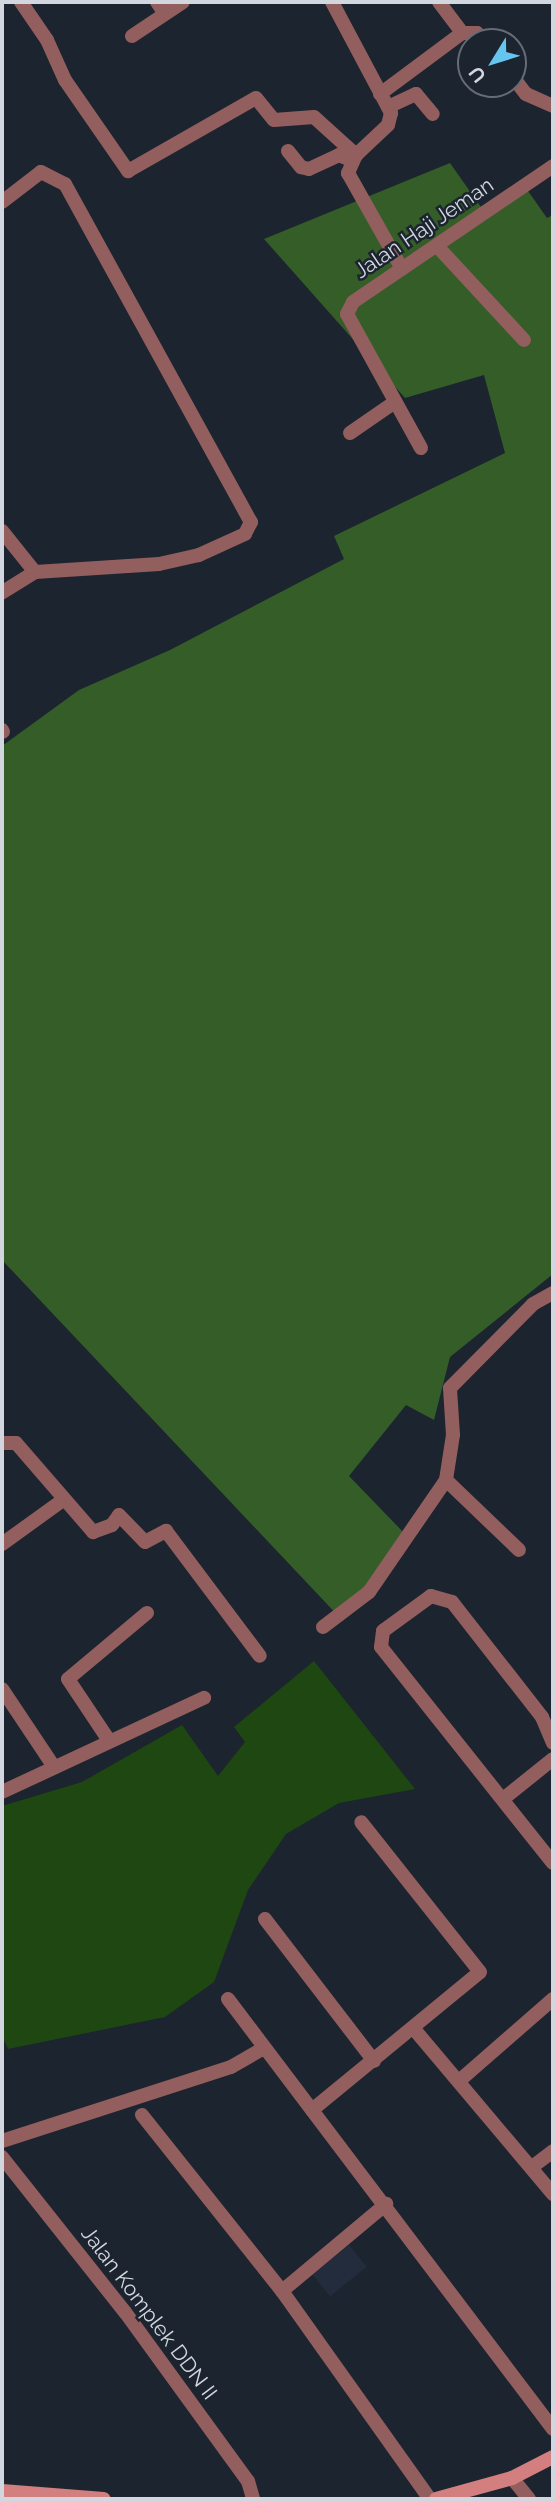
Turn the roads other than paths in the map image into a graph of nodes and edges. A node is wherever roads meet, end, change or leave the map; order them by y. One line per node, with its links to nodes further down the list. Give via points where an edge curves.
1 (21, 2): 15 (street, via 47,40 65,79 128,172 256,98 274,120 314,117)
2 (183, 2): 5 (street)
3 (332, 2): 9 (street)
4 (439, 2): 6 (street)
5 (161, 8): 7 (street)
6 (458, 28)
7 (132, 36)
8 (457, 37): 9 (street)
9 (380, 94): 12 (street)
10 (527, 94): 11 (street)
11 (553, 106)
12 (388, 107): 13 (street, via 416,94); 15 (street, via 391,120)
13 (433, 114)
14 (288, 151): 15 (street, via 301,167 309,169 339,155)
15 (354, 158): 19 (street, via 348,173 353,189)
16 (553, 166): 18 (street, Jalan Haji Jeman)
17 (2, 202): 25 (street, via 41,172 65,184 251,522 245,534 199,555 159,564)
18 (437, 246): 19 (street, Jalan Haji Jeman); 20 (street)
19 (402, 269): 21 (street, Jalan Haji Jeman, via 353,302 347,314)
20 (524, 340)
21 (395, 402): 22 (street); 23 (street, Jalan Haji Jeman)
22 (350, 433)
23 (421, 448)
24 (2, 531): 25 (street)
25 (35, 572): 26 (street)
26 (2, 593)
27 (553, 1293): 29 (street, via 533,1304 450,1388 453,1435)
28 (2, 1443): 30 (street, via 16,1443)
29 (446, 1480): 32 (street); 34 (street, via 369,1592)
30 (63, 1500): 31 (street); 35 (street, via 93,1532 112,1524 119,1515 145,1542 166,1531)
31 (2, 1544)
32 (519, 1550)
33 (147, 1613): 38 (street, via 68,1679)
34 (323, 1628)
35 (260, 1656)
36 (2, 1689): 41 (street)
37 (204, 1698): 38 (street)
38 (107, 1739): 41 (street)
39 (553, 1743): 43 (street, via 541,1717 452,1602 431,1596 383,1631 381,1647)
40 (553, 1759): 43 (street)
41 (54, 1767): 42 (street)
42 (2, 1792)
43 (503, 1799): 45 (street)
44 (361, 1822): 49 (street, via 480,1968 478,1976)
45 (553, 1863)
46 (265, 1919): 51 (street)
47 (228, 1999): 50 (street)
48 (553, 1999): 52 (street)
49 (414, 2029): 51 (street); 52 (street)
50 (264, 2048): 53 (street); 55 (street, via 231,2067)
51 (374, 2060): 53 (street)
52 (459, 2081): 58 (street)
53 (312, 2110): 60 (street)
54 (142, 2115): 61 (street)
55 (2, 2141)
56 (553, 2151): 58 (street)
57 (2, 2157): 69 (street, Jalan Komplek DDN II, via 125,2312 248,2481)
58 (532, 2166): 59 (street)
59 (553, 2194)
60 (386, 2204): 61 (street); 62 (street)
61 (282, 2291): 66 (street)
62 (550, 2424)
63 (553, 2457): 64 (main road)
64 (512, 2478): 70 (main road); 71 (street)
65 (2, 2491): 67 (main road)
66 (427, 2494)
67 (76, 2498): 68 (main road)
68 (104, 2499)
69 (253, 2499)
70 (436, 2499)
71 (529, 2499)

